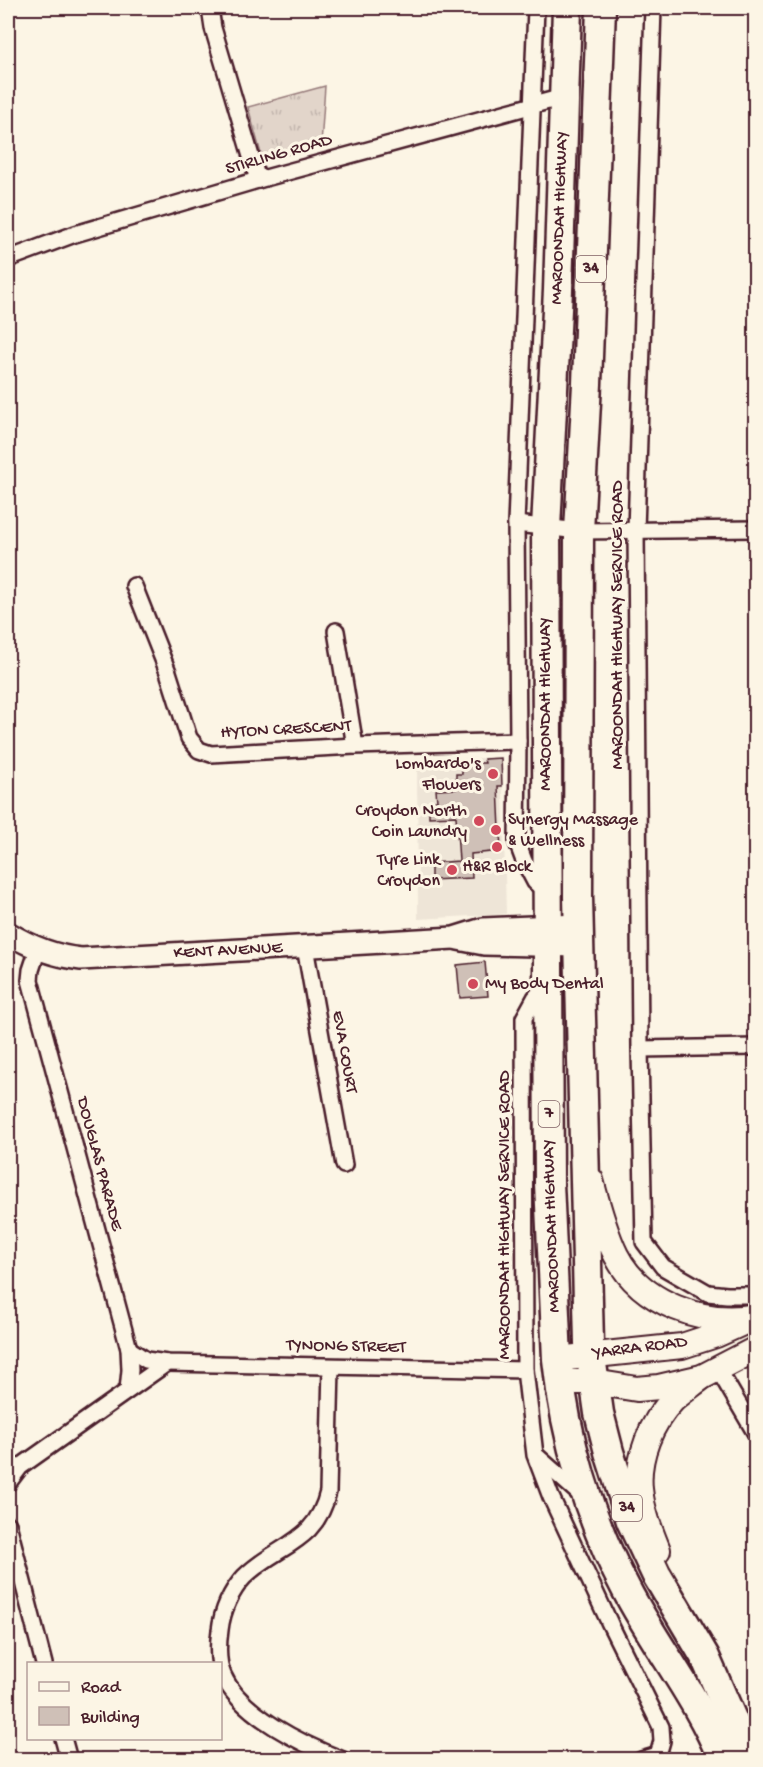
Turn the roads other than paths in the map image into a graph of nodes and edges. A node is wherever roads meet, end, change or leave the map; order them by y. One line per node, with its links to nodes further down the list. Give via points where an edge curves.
1 (210, 8): 8 (street)
2 (536, 8): 7 (street)
3 (567, 8): 6 (highway, MAROONDAH HIGHWAY / 34)
4 (601, 8): 14 (highway, MAROONDAH HIGHWAY / 34)
5 (653, 8): 13 (street, MAROONDAH HIGHWAY SERVICE ROAD)
6 (563, 97): 7 (street, STIRLING ROAD); 11 (highway, MAROONDAH HIGHWAY / 34)
7 (532, 105): 8 (street, STIRLING ROAD); 10 (street)
8 (258, 180): 9 (street, STIRLING ROAD, via 75,234)
9 (8, 259)
10 (516, 524): 11 (street); 17 (street)
11 (546, 528): 14 (street); 19 (highway, MAROONDAH HIGHWAY / 34)
12 (756, 529): 13 (street)
13 (636, 530): 14 (street); 27 (street, MAROONDAH HIGHWAY SERVICE ROAD)
14 (579, 531): 21 (highway, MAROONDAH HIGHWAY / 34)
15 (134, 586): 18 (street, HYTON CRESCENT, via 189,738 199,750 211,753)
16 (336, 632): 18 (street)
17 (518, 741): 18 (street, HYTON CRESCENT); 19 (street, via 517,842 535,882)
18 (355, 746)
19 (547, 893): 22 (highway, MAROONDAH HIGHWAY / 34)
20 (8, 933): 24 (main road, KENT AVENUE)
21 (579, 935): 22 (main road, KENT AVENUE); 28 (highway, MAROONDAH HIGHWAY / 7)
22 (548, 936): 23 (main road, KENT AVENUE, via 484,944 454,938); 25 (highway, MAROONDAH HIGHWAY / 7)
23 (305, 947): 24 (main road, KENT AVENUE, via 81,959); 29 (street, EVA COURT)
24 (38, 949): 33 (street, DOUGLAS PARADE, via 30,980 34,1000)
25 (548, 982): 38 (street, MAROONDAH HIGHWAY SERVICE ROAD, via 524,1018); 39 (highway, MAROONDAH HIGHWAY / 7, via 549,1183)
26 (756, 1047): 27 (street)
27 (640, 1050): 30 (street, MAROONDAH HIGHWAY SERVICE ROAD, via 644,1242 663,1267 708,1293)
28 (585, 1160): 31 (main road, via 616,1255 634,1279 659,1300 689,1313 726,1319); 37 (highway, MAROONDAH HIGHWAY / 7, via 589,1343)
29 (344, 1165)
30 (756, 1295)
31 (756, 1317): 32 (main road, YARRA ROAD)
32 (682, 1346): 37 (main road, YARRA ROAD, via 650,1350); 40 (main road, via 685,1361)
33 (129, 1349): 35 (street, TYNONG STREET, via 146,1360); 41 (street, DOUGLAS PARADE)
34 (756, 1349): 40 (main road, YARRA ROAD)
35 (167, 1363): 36 (street, TYNONG STREET); 41 (street)
36 (332, 1366): 38 (street, TYNONG STREET); 49 (street, via 328,1492 324,1508 299,1539 259,1563 242,1579 221,1619)
37 (593, 1368): 39 (main road, YARRA ROAD); 40 (main road, YARRA ROAD, via 637,1389); 47 (highway, MAROONDAH HIGHWAY / 34, via 609,1452 631,1521)
38 (525, 1370): 43 (street, MAROONDAH HIGHWAY SERVICE ROAD)
39 (558, 1370): 45 (highway, MAROONDAH HIGHWAY / 34)
40 (710, 1373): 42 (street); 47 (main road, via 672,1401 654,1425 642,1457 639,1487 645,1515)
41 (128, 1390): 44 (street, via 20,1467)
42 (756, 1434)
43 (536, 1455): 45 (street); 52 (street, MAROONDAH HIGHWAY SERVICE ROAD, via 551,1497 661,1728)
44 (8, 1483)
45 (589, 1503): 56 (highway, MAROONDAH HIGHWAY / 34, via 626,1590 685,1687)
46 (8, 1524): 48 (street)
47 (686, 1625): 57 (highway, MAROONDAH HIGHWAY / 34, via 705,1657)
48 (43, 1662)
49 (220, 1662)
50 (222, 1674): 54 (street, via 237,1696 260,1716 295,1738)
51 (64, 1740): 53 (street)
52 (663, 1757): 55 (street)
53 (69, 1760)
54 (343, 1760)
55 (641, 1760)
56 (723, 1760)
57 (750, 1760)

